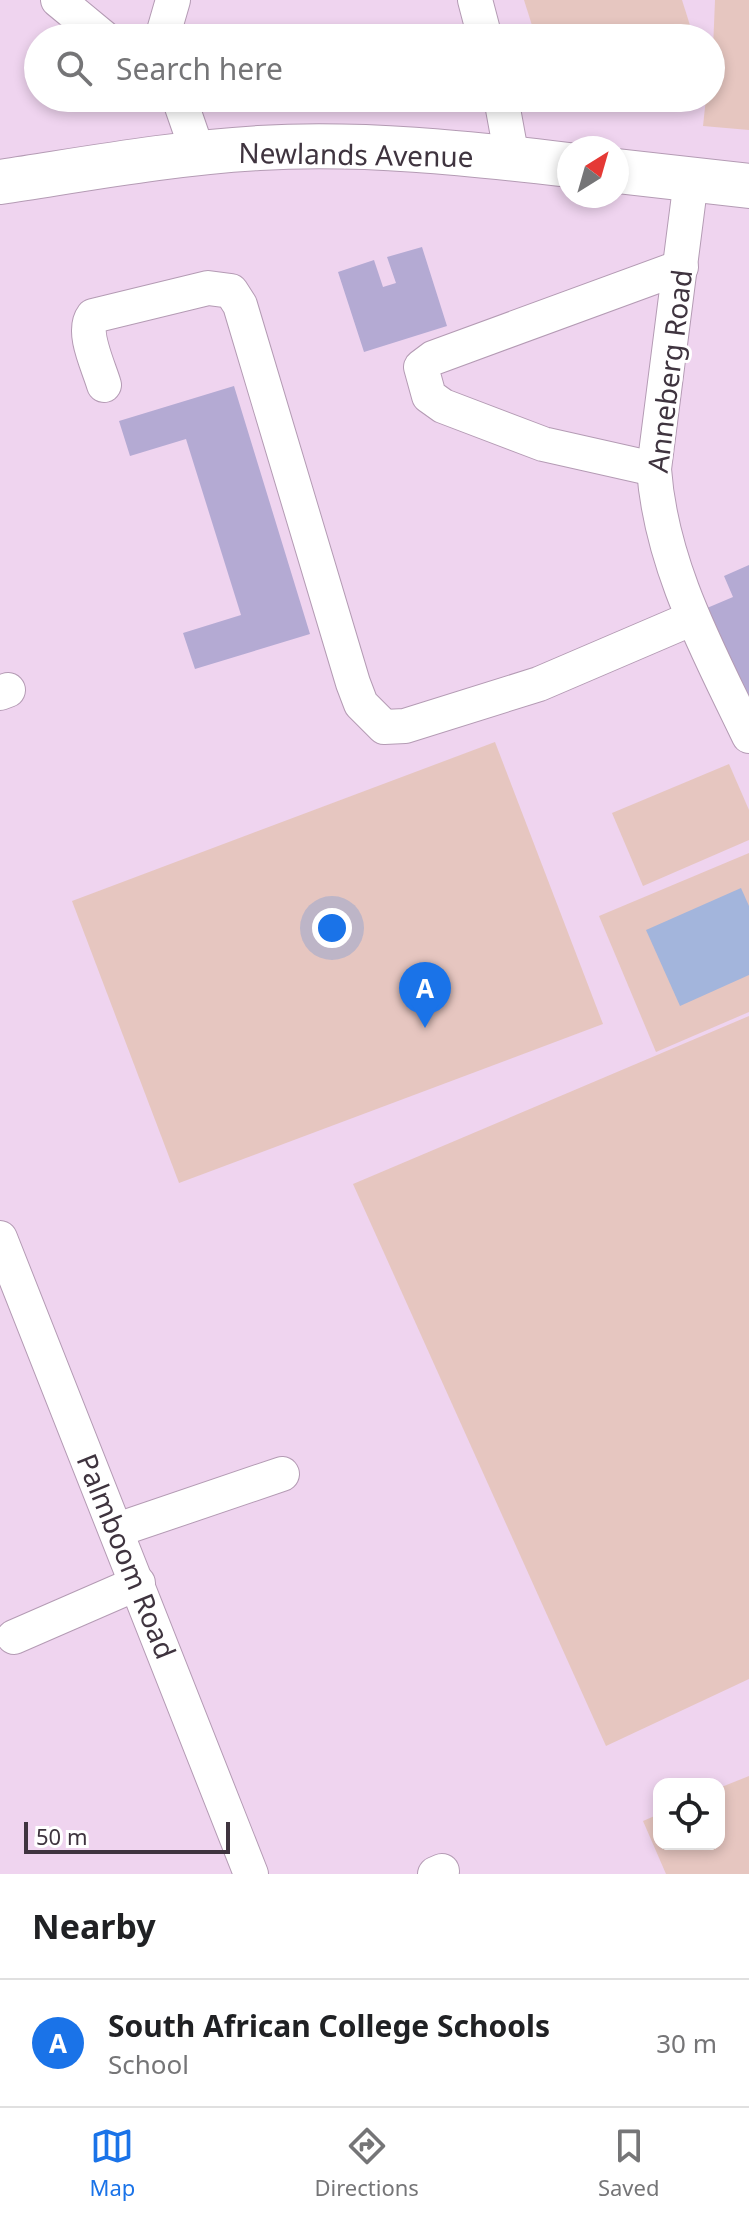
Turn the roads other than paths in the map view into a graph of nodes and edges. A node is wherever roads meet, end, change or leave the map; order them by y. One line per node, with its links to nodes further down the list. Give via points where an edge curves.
1 (58, 0): 4 (street)
2 (173, 0): 5 (street)
3 (475, 0): 6 (street)
4 (87, 24)
5 (166, 24)
6 (481, 24)
7 (184, 112): 9 (street)
8 (504, 112): 10 (street)
9 (198, 153): 10 (main road, Newlands Avenue, via 325,147); 14 (main road, Newlands Avenue)
10 (512, 158): 11 (main road, Newlands Avenue)
11 (557, 164)
12 (629, 172): 13 (main road)
13 (691, 180): 15 (main road); 16 (street, Anneberg Road)
14 (0, 182)
15 (749, 186)
16 (681, 267): 18 (street, Anneberg Road); 18 (street, via 433,358 421,367 429,396 443,406 543,444)
17 (104, 385): 19 (street, via 89,335 93,316 208,288 231,291 240,305 353,683 361,704 384,727 405,726 539,684)
18 (654, 469): 19 (street, Anneberg Road, via 661,525)
19 (693, 618): 20 (street, Anneberg Road)
20 (749, 736)
21 (0, 1238): 22 (street, Palmboom Road)
22 (10, 1293): 24 (street, Palmboom Road)
23 (282, 1474): 24 (street)
24 (117, 1530): 25 (street, Palmboom Road)
25 (138, 1583): 26 (street); 27 (street, Palmboom Road)
26 (14, 1637)
27 (251, 1874)

